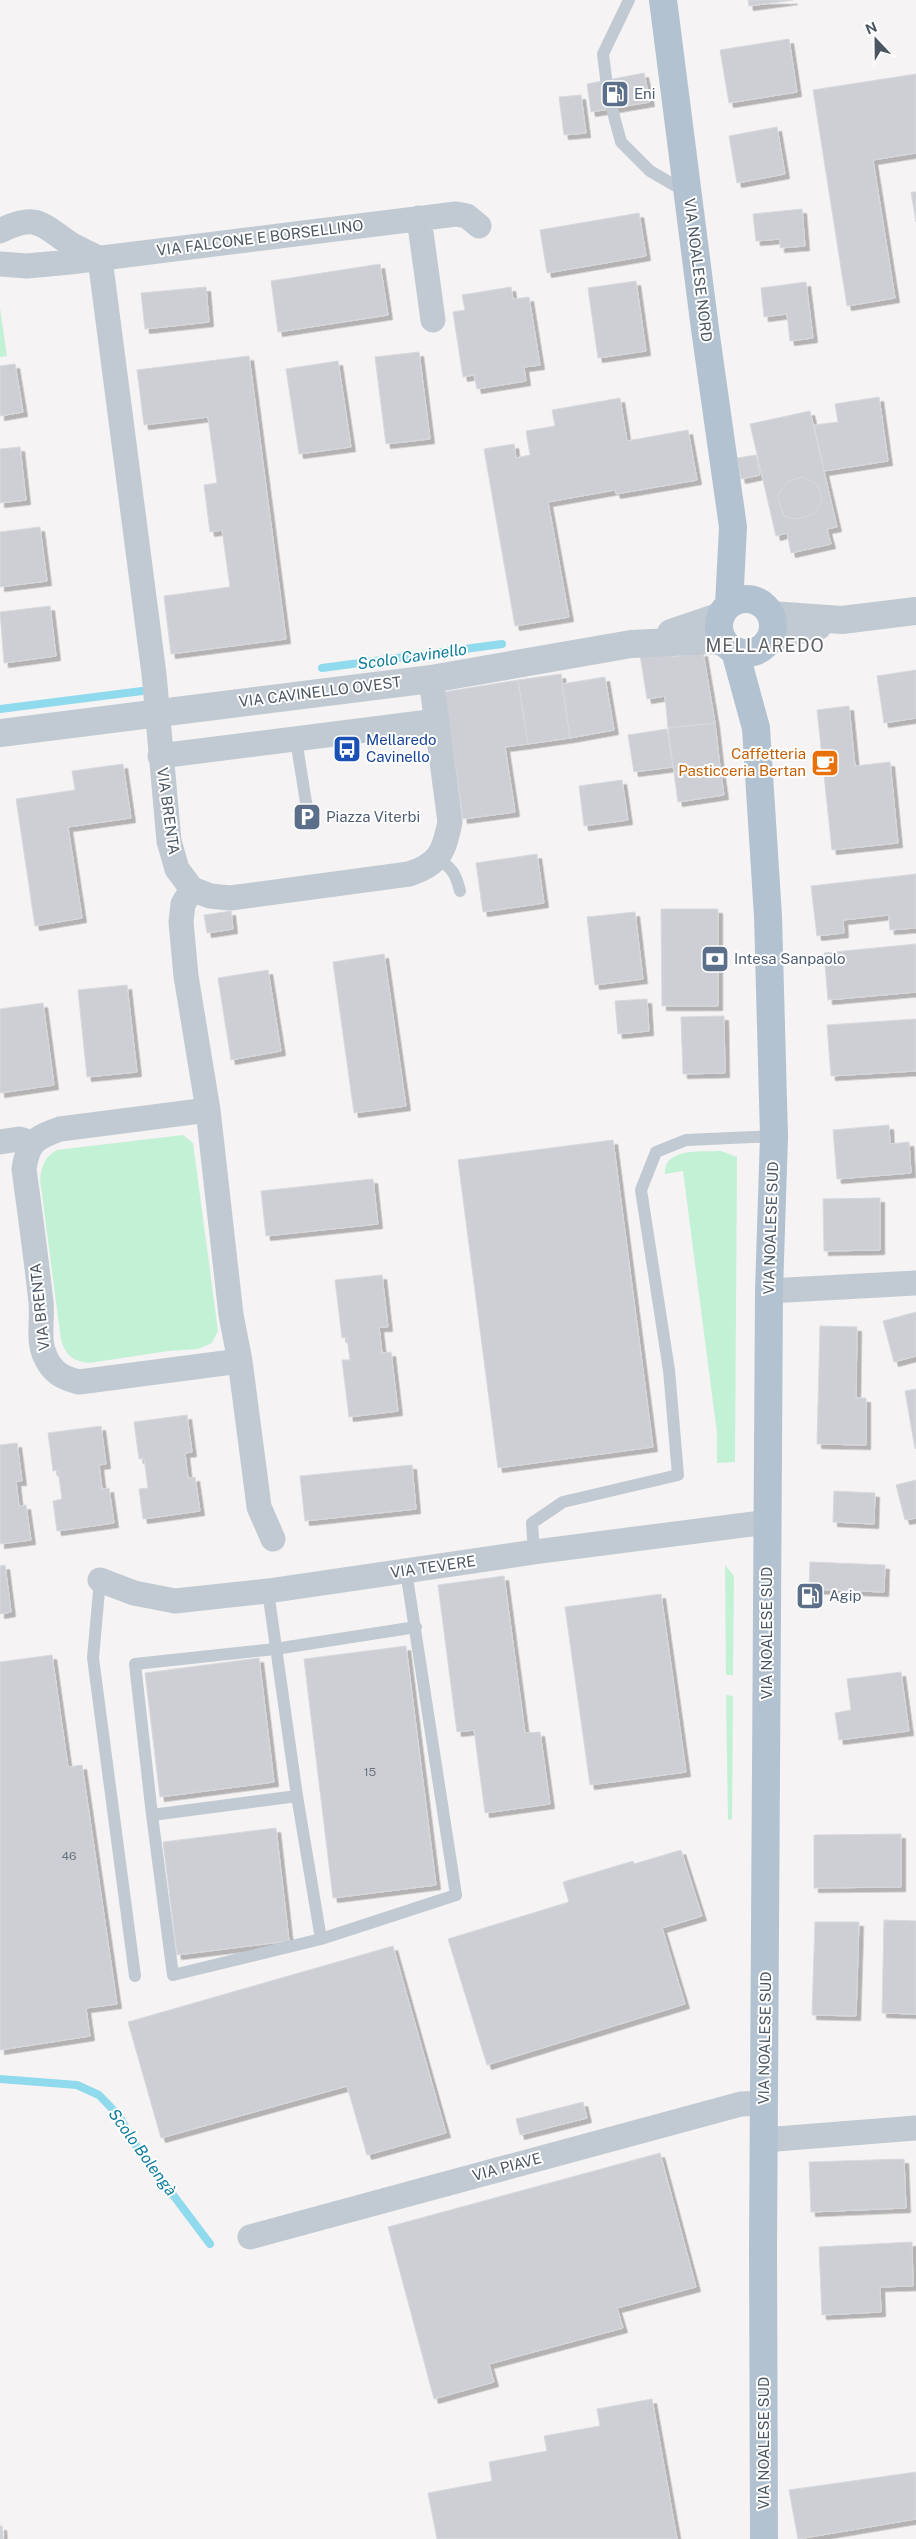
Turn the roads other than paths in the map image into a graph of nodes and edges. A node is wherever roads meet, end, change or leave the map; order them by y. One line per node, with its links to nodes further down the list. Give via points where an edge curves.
1 (629, 0): 3 (lane, via 603,54 608,94 621,142 650,171)
2 (663, 0): 3 (main road, VIA NOALESE NORD)
3 (688, 194): 12 (main road, VIA NOALESE NORD, via 733,540)
4 (419, 218): 5 (street, VIA FALCONE E BORSELLINO, via 456,214 467,216); 7 (street, VIA FALCONE E BORSELLINO); 9 (street)
5 (479, 226)
6 (0, 231): 7 (street, via 27,220 42,223 74,246)
7 (100, 258): 8 (street, VIA FALCONE E BORSELLINO, via 27,266); 15 (street, VIA BRENTA)
8 (0, 264)
9 (432, 320)
10 (916, 611): 11 (street)
11 (842, 620): 12 (street); 13 (street, via 787,634)
12 (738, 621): 13 (main road, via 745,653 756,652); 14 (street, VIA CAVINELLO OVEST, via 639,644); 17 (main road, VIA NOALESE SUD)
13 (766, 644): 17 (main road, VIA NOALESE SUD)
14 (431, 679): 15 (street, VIA CAVINELLO OVEST); 16 (street)
15 (157, 713): 18 (street, VIA CAVINELLO OVEST); 20 (street, VIA BRENTA)
16 (437, 721): 19 (street); 22 (street, via 450,822 446,843)
17 (756, 728): 26 (main road, VIA NOALESE SUD, via 768,916)
18 (0, 733)
19 (296, 740): 20 (street); 21 (lane)
20 (160, 756): 23 (street, VIA BRENTA, via 169,841 177,869)
21 (308, 822)
22 (438, 859): 23 (street, via 409,874 230,898 210,896); 24 (lane, via 452,868)
23 (192, 889): 25 (street, via 183,904 181,922 186,976)
24 (460, 890)
25 (208, 1110): 28 (street, via 60,1130 43,1135); 31 (street, via 231,1314)
26 (774, 1136): 30 (main road, VIA NOALESE SUD); 34 (lane, via 686,1140 656,1152 641,1190 669,1370 678,1475 563,1502 532,1523)
27 (0, 1142): 28 (street, via 19,1140)
28 (32, 1143): 31 (street, VIA BRENTA, via 24,1169 41,1304 41,1340 46,1358 55,1372 78,1382)
29 (916, 1283): 30 (street)
30 (769, 1291): 32 (main road, VIA NOALESE SUD)
31 (240, 1361): 33 (street, via 259,1506)
32 (768, 1522): 34 (street, VIA TEVERE); 44 (main road, VIA NOALESE SUD)
33 (273, 1539)
34 (534, 1552): 35 (street, VIA TEVERE)
35 (406, 1571): 37 (street, VIA TEVERE); 38 (lane)
36 (100, 1580): 37 (street, VIA TEVERE, via 134,1593 175,1601); 43 (lane, via 93,1658)
37 (268, 1591): 39 (lane)
38 (416, 1627): 39 (lane); 42 (lane, via 456,1895)
39 (275, 1649): 40 (lane); 41 (lane, via 135,1664)
40 (297, 1796): 41 (lane); 42 (lane)
41 (152, 1815): 42 (lane, via 174,1975)
42 (321, 1939)
43 (135, 1976)
44 (765, 2103): 46 (main road, VIA NOALESE SUD); 47 (street, VIA PIAVE, via 741,2104)
45 (916, 2128): 46 (street)
46 (764, 2140): 48 (main road, VIA NOALESE SUD)
47 (250, 2237)
48 (764, 2539)

